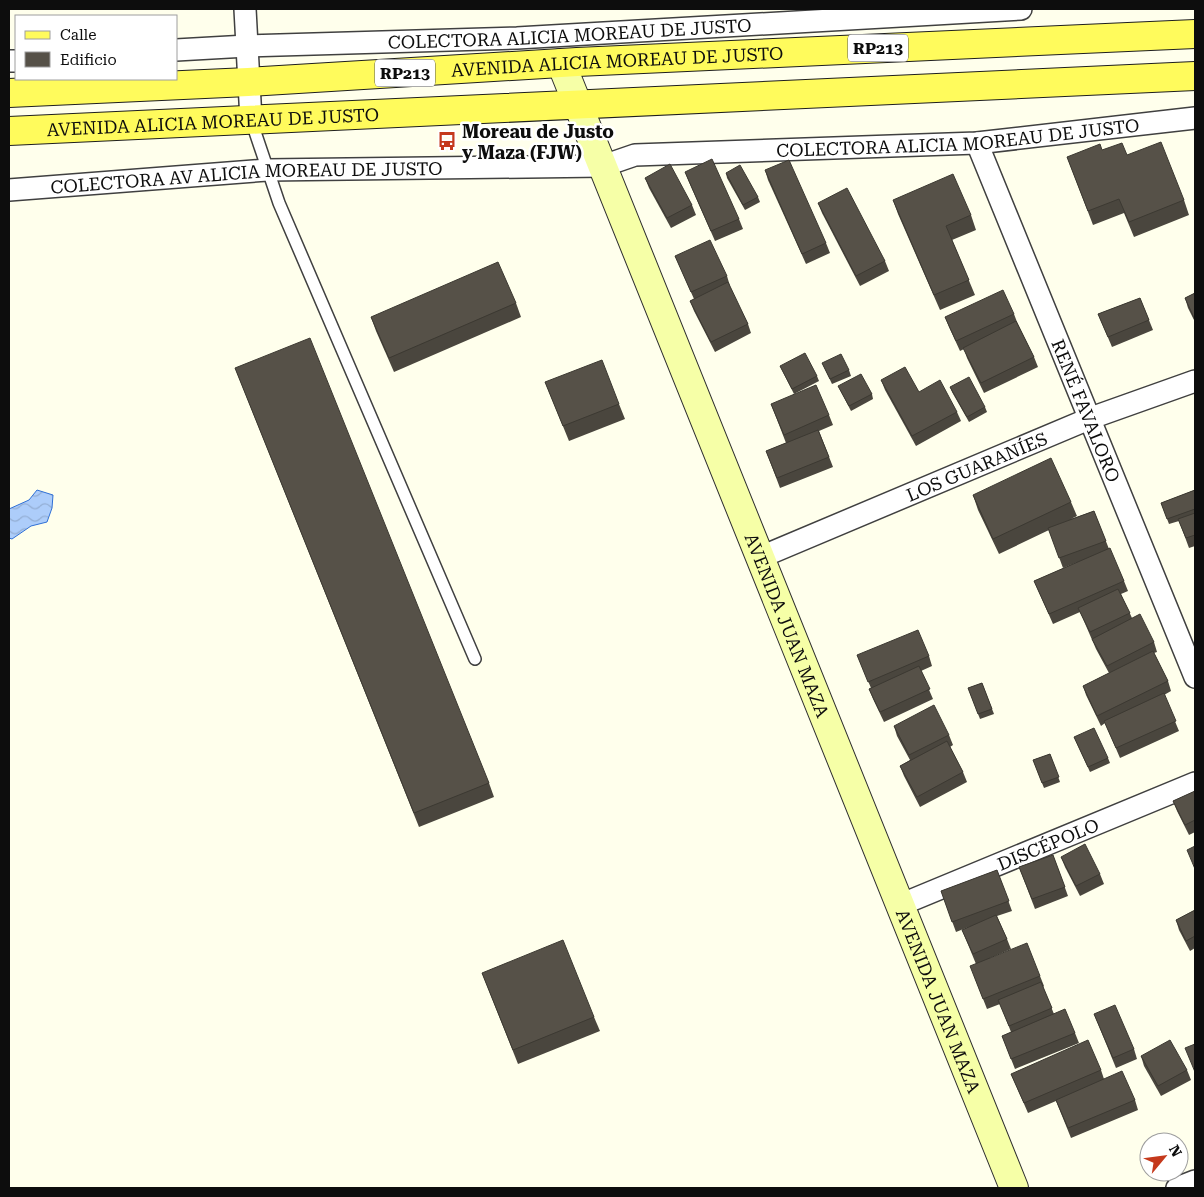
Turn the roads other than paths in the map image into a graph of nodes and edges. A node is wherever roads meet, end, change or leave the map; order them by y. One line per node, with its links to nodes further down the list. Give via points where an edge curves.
1 (245, 9): 4 (street)
2 (1021, 9): 4 (street, COLECTORA ALICIA MOREAU DE JUSTO, via 517,38)
3 (1195, 34): 6 (main road, AVENIDA ALICIA MOREAU DE JUSTO / RP213)
4 (247, 46): 5 (street, COLECTORA ALICIA MOREAU DE JUSTO); 9 (street)
5 (178, 50)
6 (561, 63): 9 (main road, AVENIDA ALICIA MOREAU DE JUSTO / RP213); 10 (main road, AVENIDA JUAN MAZA)
7 (1195, 76): 10 (main road, AVENIDA ALICIA MOREAU DE JUSTO / RP213)
8 (9, 94): 9 (main road, AVENIDA ALICIA MOREAU DE JUSTO / RP213)
9 (250, 103): 10 (main road, AVENIDA ALICIA MOREAU DE JUSTO / RP213); 12 (main road, AVENIDA ALICIA MOREAU DE JUSTO / RP213); 15 (lane)
10 (578, 105): 14 (main road, AVENIDA JUAN MAZA)
11 (1195, 118): 13 (street, COLECTORA ALICIA MOREAU DE JUSTO)
12 (9, 131)
13 (978, 142): 14 (street, COLECTORA ALICIA MOREAU DE JUSTO, via 635,155); 18 (street, RENÉ FAVALORO)
14 (603, 166): 15 (street, COLECTORA AV ALICIA MOREAU DE JUSTO); 19 (main road, AVENIDA JUAN MAZA)
15 (267, 170): 16 (street, COLECTORA AV ALICIA MOREAU DE JUSTO); 20 (lane, via 278,203)
16 (9, 190)
17 (1195, 381): 18 (street, LOS GUARANÍES)
18 (1091, 418): 19 (street, LOS GUARANÍES); 21 (street, RENÉ FAVALORO)
19 (761, 557): 23 (main road, AVENIDA JUAN MAZA)
20 (474, 658)
21 (1195, 677)
22 (1195, 782): 23 (street, DISCÉPOLO)
23 (900, 905): 25 (main road, AVENIDA JUAN MAZA)
24 (1195, 1181): 26 (street)
25 (1014, 1188)
26 (1177, 1188)

